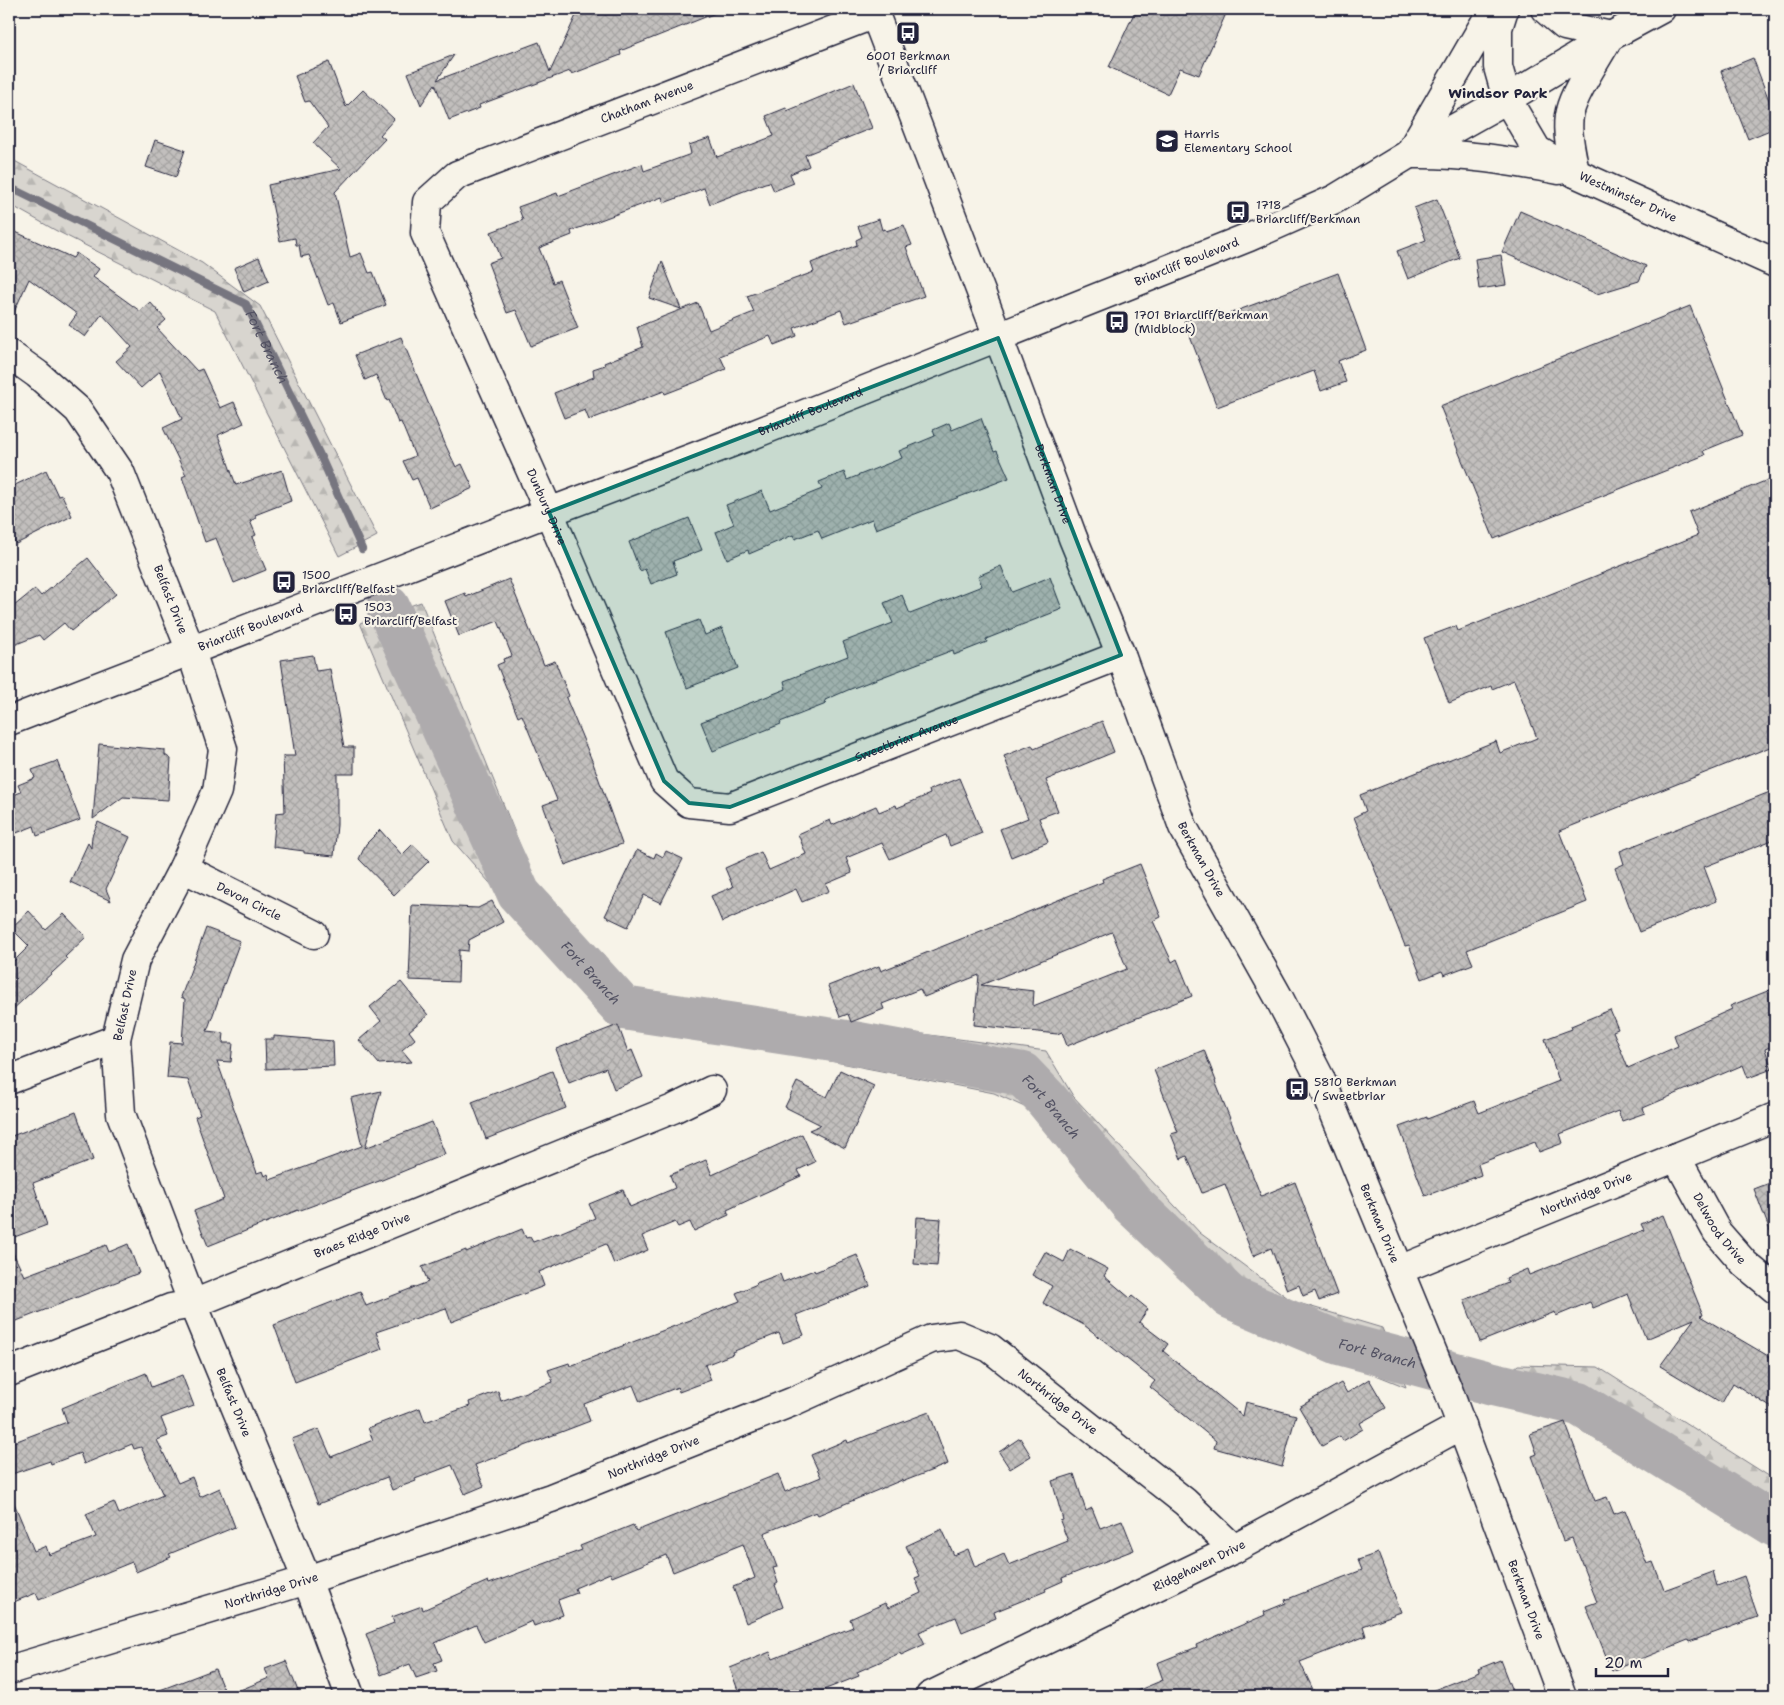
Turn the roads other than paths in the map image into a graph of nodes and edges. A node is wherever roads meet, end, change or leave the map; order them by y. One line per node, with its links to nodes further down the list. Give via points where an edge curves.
1 (1493, 9): 8 (street)
2 (1504, 9): 7 (street, via 1498,28 1498,67)
3 (1544, 9): 6 (street, via 1565,26)
4 (1661, 9): 6 (street, Briarcliff Boulevard)
5 (874, 12): 10 (street, Chatham Avenue, via 457,174); 12 (street, Berkman Drive)
6 (1611, 36): 7 (street, Briarcliff Boulevard); 9 (street, via 1581,85 1570,111 1569,136)
7 (1507, 99): 8 (street, Briarcliff Boulevard); 9 (street, Westminster Drive, via 1537,150)
8 (1409, 154): 9 (street, via 1448,153); 12 (street, Briarcliff Boulevard, via 1335,199)
9 (1575, 173): 11 (street, Westminster Drive)
10 (427, 202): 14 (street, Dunbury Drive, via 424,233)
11 (1775, 263)
12 (998, 338): 14 (street, Briarcliff Boulevard); 16 (street, Berkman Drive)
13 (9, 354): 15 (street, Belfast Drive, via 78,410 120,472)
14 (549, 512): 15 (street, Briarcliff Boulevard); 18 (street, Dunbury Drive, via 664,781)
15 (191, 651): 17 (street, Briarcliff Boulevard); 19 (street, Belfast Drive, via 223,749 217,792)
16 (1121, 655): 18 (street, Sweetbriar Avenue, via 730,807); 26 (street, Berkman Drive, via 1183,828 1320,1078)
17 (9, 722)
18 (689, 803)
19 (183, 868): 20 (street, Devon Circle); 21 (street, Belfast Drive, via 135,960)
20 (314, 934)
21 (116, 1039): 22 (street); 28 (street, Belfast Drive, via 122,1114)
22 (9, 1080)
23 (712, 1090): 28 (street, Braes Ridge Drive, via 673,1109)
24 (1775, 1118): 25 (street, Northridge Drive)
25 (1676, 1157): 26 (street, Northridge Drive); 27 (street, Delwood Drive, via 1718,1232 1745,1264)
26 (1399, 1270): 30 (street, Berkman Drive)
27 (1775, 1289)
28 (193, 1304): 29 (street, Braes Ridge Drive, via 171,1308); 32 (street, Belfast Drive)
29 (9, 1372)
30 (1462, 1425): 31 (street, Ridgehaven Drive); 36 (street, Berkman Drive)
31 (1234, 1549): 32 (street, Northridge Drive, via 1185,1502 990,1348 959,1335 931,1339 792,1402 551,1498); 35 (street, Ridgehaven Drive)
32 (308, 1580): 33 (street, Northridge Drive); 34 (street, Belfast Drive)
33 (9, 1670)
34 (350, 1696)
35 (930, 1696)
36 (1562, 1696)

